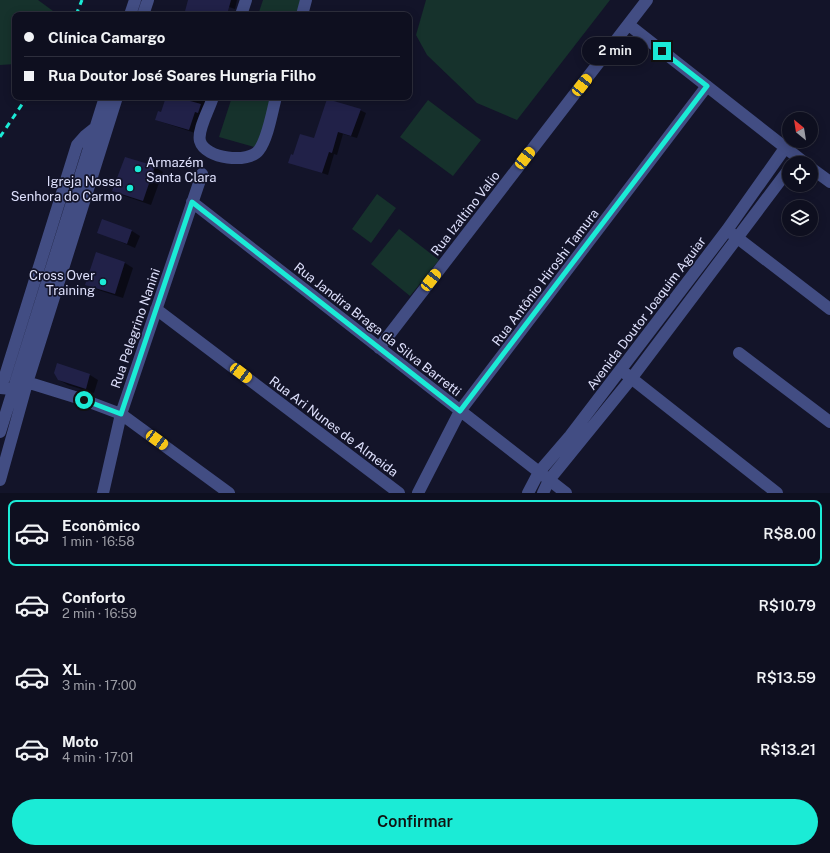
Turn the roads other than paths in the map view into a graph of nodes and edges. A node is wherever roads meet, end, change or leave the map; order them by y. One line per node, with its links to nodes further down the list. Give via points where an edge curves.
1 (135, 0): 6 (street)
2 (148, 0): 7 (street)
3 (246, 0): 8 (street)
4 (306, 0): 9 (street)
5 (647, 0): 10 (street, Rua Izaltino Valio)
6 (131, 12)
7 (144, 12)
8 (242, 12)
9 (303, 12)
10 (629, 25): 11 (street); 28 (street, Rua Izaltino Valio)
11 (707, 86): 17 (street); 33 (street, Rua Antônio Hiroshi Tamura)
12 (104, 100): 16 (street)
13 (116, 100): 32 (street)
14 (212, 100): 15 (street, via 200,142 211,152 237,158 251,156 261,148)
15 (275, 100)
16 (95, 128): 32 (street, via 20,365); 32 (street, via 77,145)
17 (782, 146)
18 (785, 148): 19 (street); 25 (street, Avenida Doutor Joaquim Aguiar)
19 (794, 156)
20 (818, 173): 23 (street)
21 (202, 174): 24 (street, Rua Pelegrino Nanini)
22 (782, 177): 25 (street, Avenida Doutor Joaquim Aguiar)
23 (830, 182)
24 (192, 202): 26 (street, Rua Pelegrino Nanini); 28 (street, Rua Jandira Braga da Silva Barretti)
25 (732, 234): 27 (street); 30 (street, Avenida Doutor Joaquim Aguiar); 31 (street, Avenida Doutor Joaquim Aguiar)
26 (156, 309): 35 (street, Rua Pelegrino Nanini); 43 (street, Rua Ari Nunes de Almeida)
27 (830, 310)
28 (379, 348): 33 (street, Rua Jandira Braga da Silva Barretti)
29 (739, 353): 36 (street)
30 (620, 370): 31 (street); 38 (street, Avenida Doutor Joaquim Aguiar)
31 (631, 379): 40 (street, Avenida Doutor Joaquim Aguiar); 48 (street)
32 (10, 383): 34 (street); 35 (street, via 81,399); 39 (street)
33 (460, 411): 38 (street, Rua Jandira Braga da Silva Barretti); 44 (street, Rua Antônio Hiroshi Tamura)
34 (2, 412): 37 (street)
35 (121, 414): 41 (street, Rua Pelegrino Nanini); 42 (street)
36 (830, 422)
37 (0, 432)
38 (539, 472): 40 (street, Rua Jandira Braga da Silva Barretti); 45 (street, Avenida Doutor Joaquim Aguiar)
39 (0, 480)
40 (550, 480): 46 (street, Avenida Doutor Joaquim Aguiar); 47 (street, Rua Jandira Braga da Silva Barretti)
41 (103, 493)
42 (228, 493)
43 (399, 493)
44 (418, 493)
45 (528, 493)
46 (543, 493)
47 (566, 493)
48 (777, 493)

